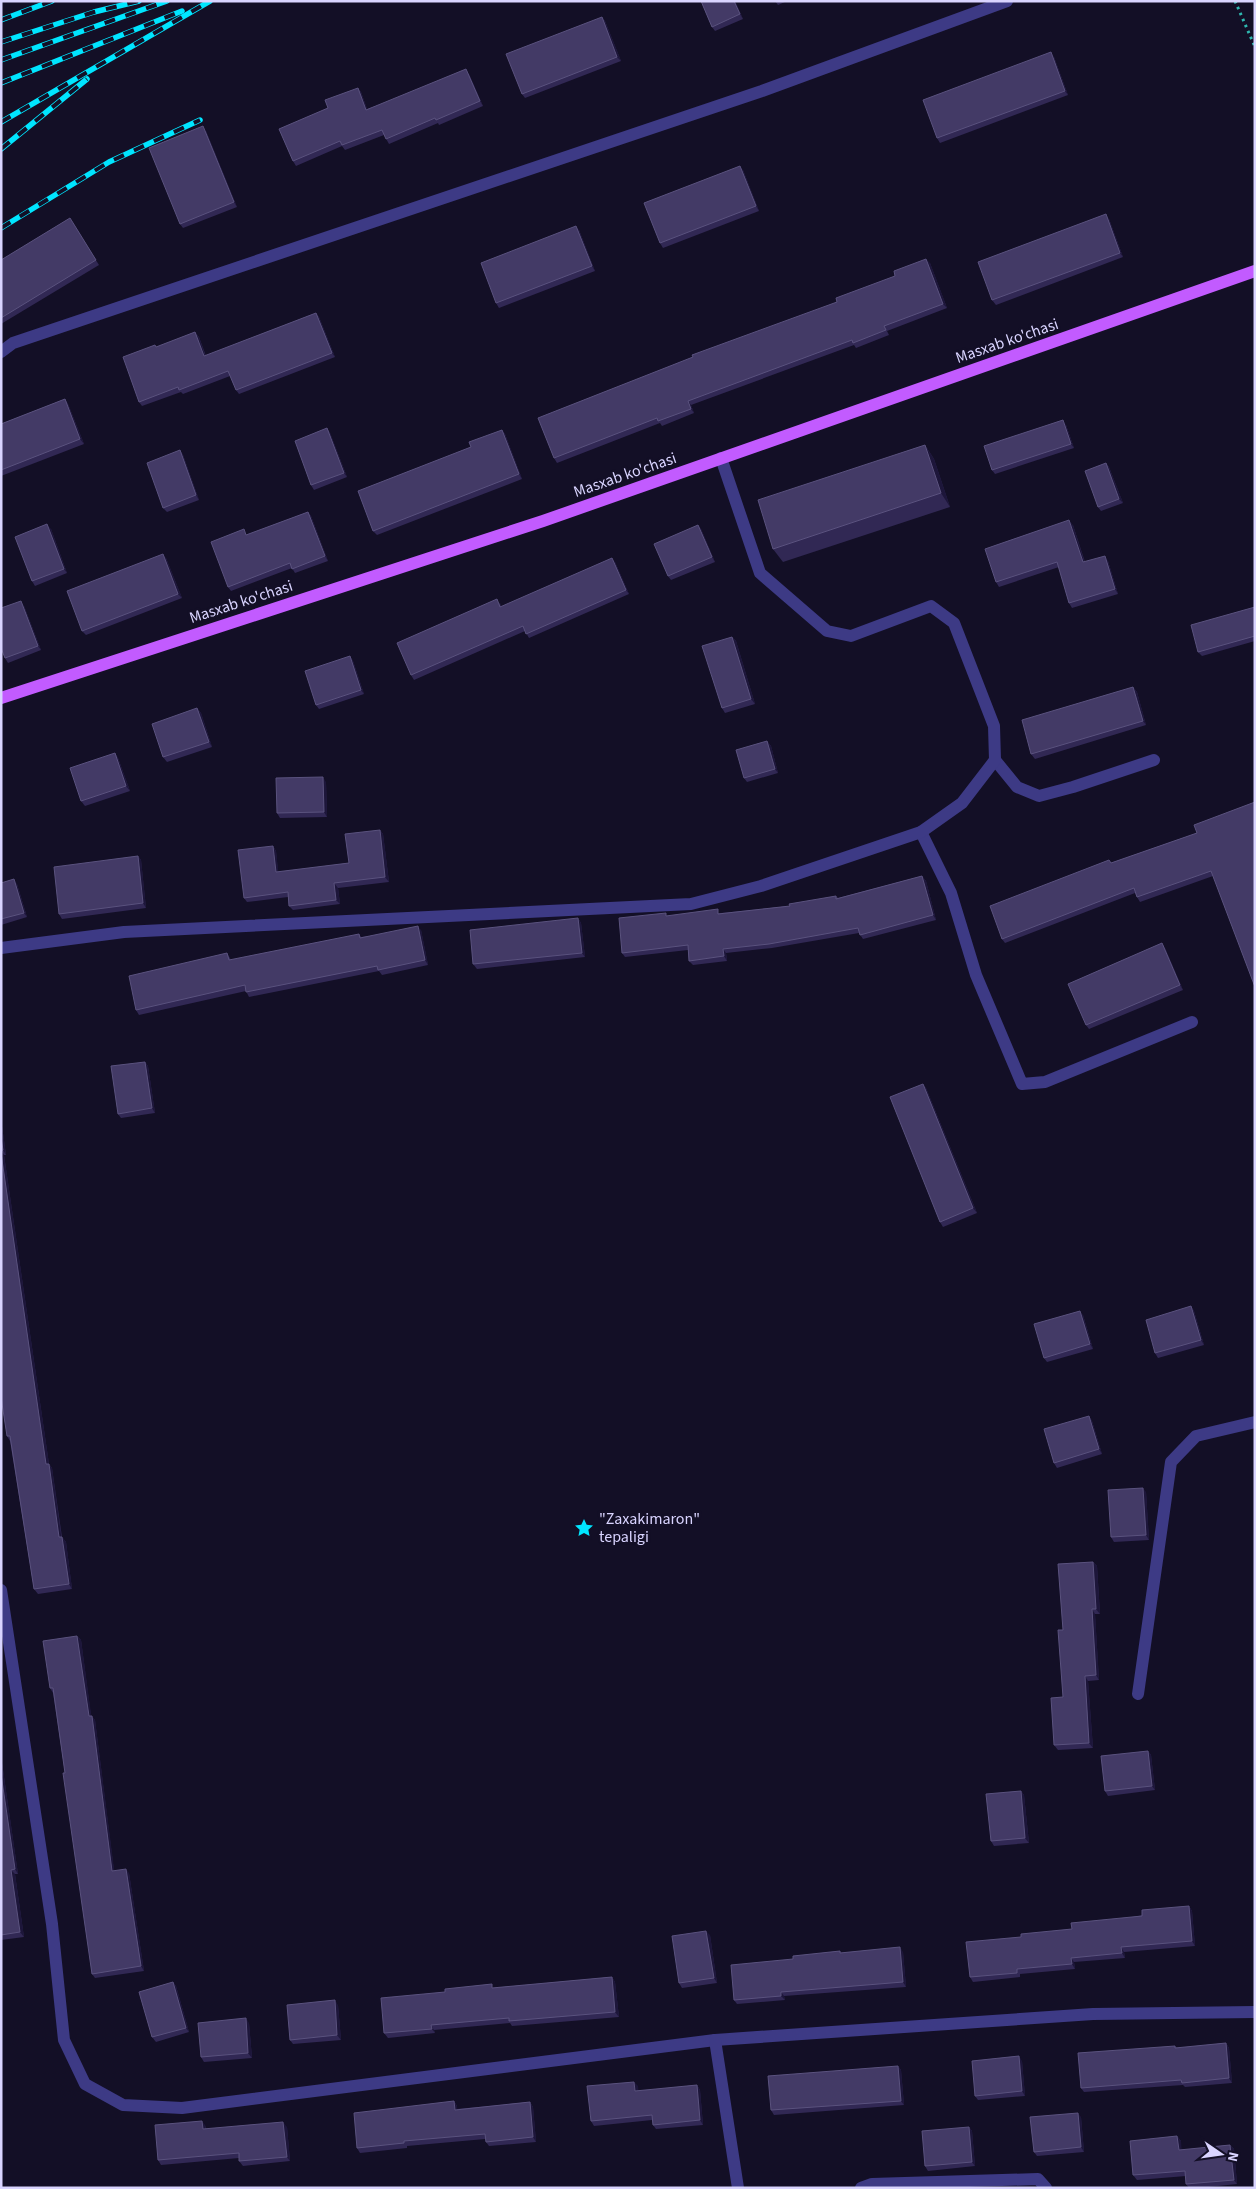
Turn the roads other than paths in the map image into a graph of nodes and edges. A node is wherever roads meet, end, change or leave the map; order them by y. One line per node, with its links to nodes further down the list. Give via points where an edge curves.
1 (1007, 1): 3 (street, via 753,94 13,344)
2 (1255, 271): 4 (main road, Masxab ko'chasi)
3 (1, 352)
4 (722, 458): 5 (main road, Masxab ko'chasi, via 543,521); 6 (street, via 760,573 827,632 852,636 931,606 954,623 994,726)
5 (1, 698)
6 (995, 760): 7 (street, via 1017,788 1039,796); 8 (street, via 962,803)
7 (1154, 760)
8 (921, 832): 9 (street, via 761,886 690,904 124,932); 10 (street, via 951,893 976,975 1022,1084 1044,1082)
9 (1, 948)
10 (1192, 1022)
11 (1255, 1422): 13 (street, via 1196,1436 1171,1462)
12 (1, 1590): 15 (street, via 52,1924 64,2040 85,2084 123,2105 182,2108)
13 (1138, 1694)
14 (1255, 2012): 15 (street, via 1093,2014)
15 (715, 2040): 16 (street)
16 (738, 2188)
17 (861, 2188): 18 (street, via 872,2184 1038,2179)
18 (1046, 2188)

